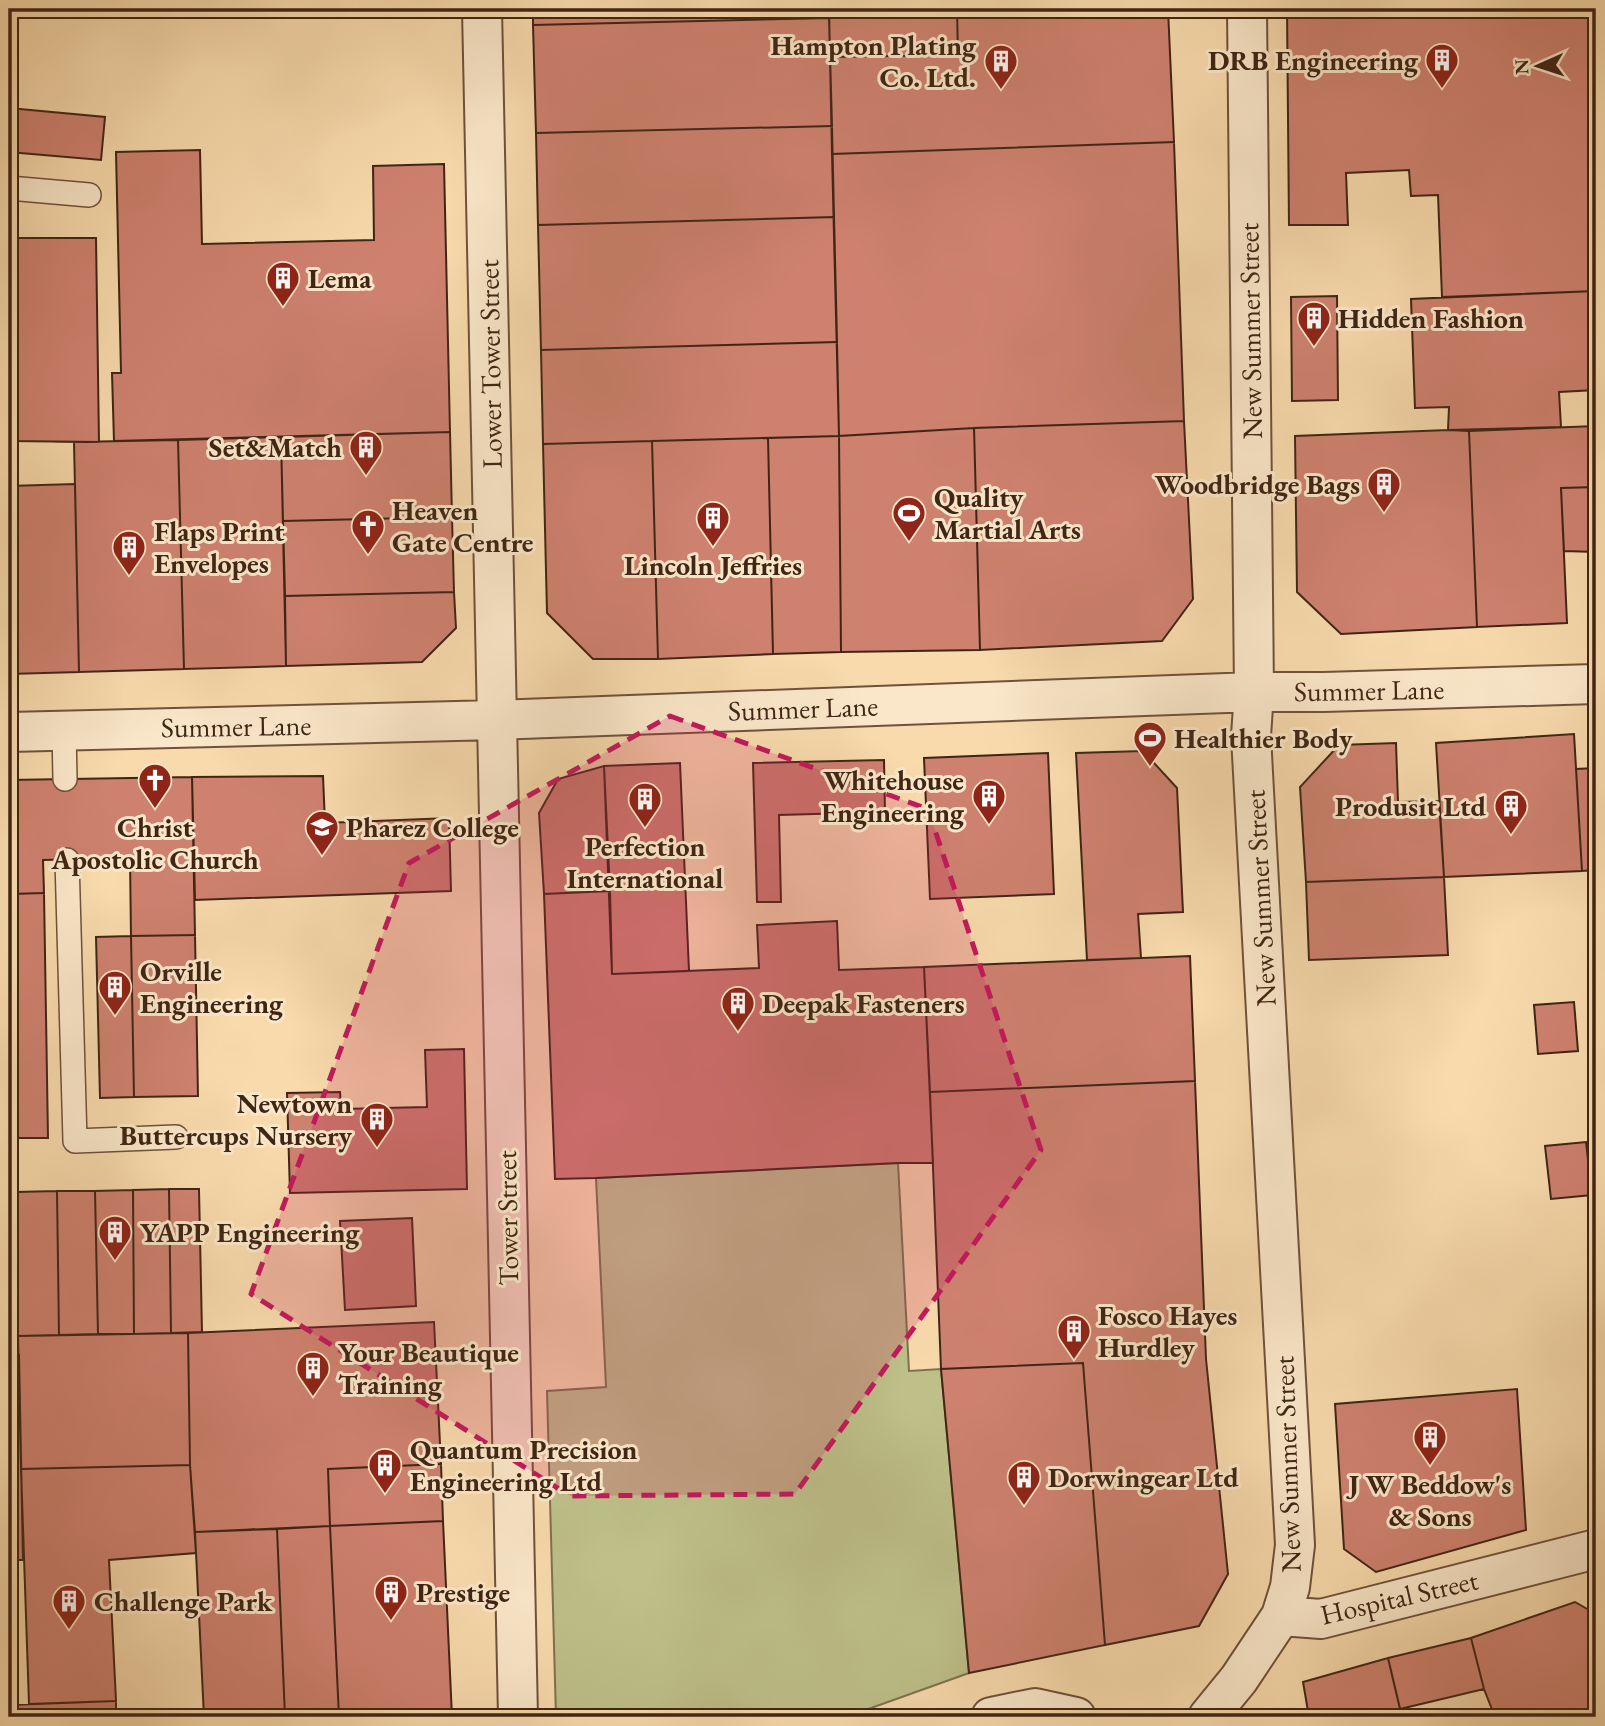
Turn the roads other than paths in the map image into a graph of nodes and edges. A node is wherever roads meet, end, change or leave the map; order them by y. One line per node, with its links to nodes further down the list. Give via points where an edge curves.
1 (482, 9): 7 (street, Lower Tower Street)
2 (1247, 9): 6 (street, New Summer Street)
3 (9, 188): 4 (lane)
4 (89, 195)
5 (1596, 684): 6 (street, Summer Lane)
6 (1254, 692): 7 (street, Summer Lane); 14 (street, New Summer Street, via 1251,736 1295,1545)
7 (497, 720): 8 (street, Summer Lane); 15 (street, Tower Street)
8 (64, 730): 9 (street, Summer Lane); 10 (lane)
9 (9, 732)
10 (65, 779)
11 (67, 860): 12 (lane, via 75,1141)
12 (176, 1137)
13 (1596, 1549): 14 (street, Hospital Street, via 1321,1619)
14 (1281, 1616): 18 (street, Hospital Street)
15 (518, 1717)
16 (991, 1717): 17 (street, via 1035,1708)
17 (1076, 1717)
18 (1208, 1717)

